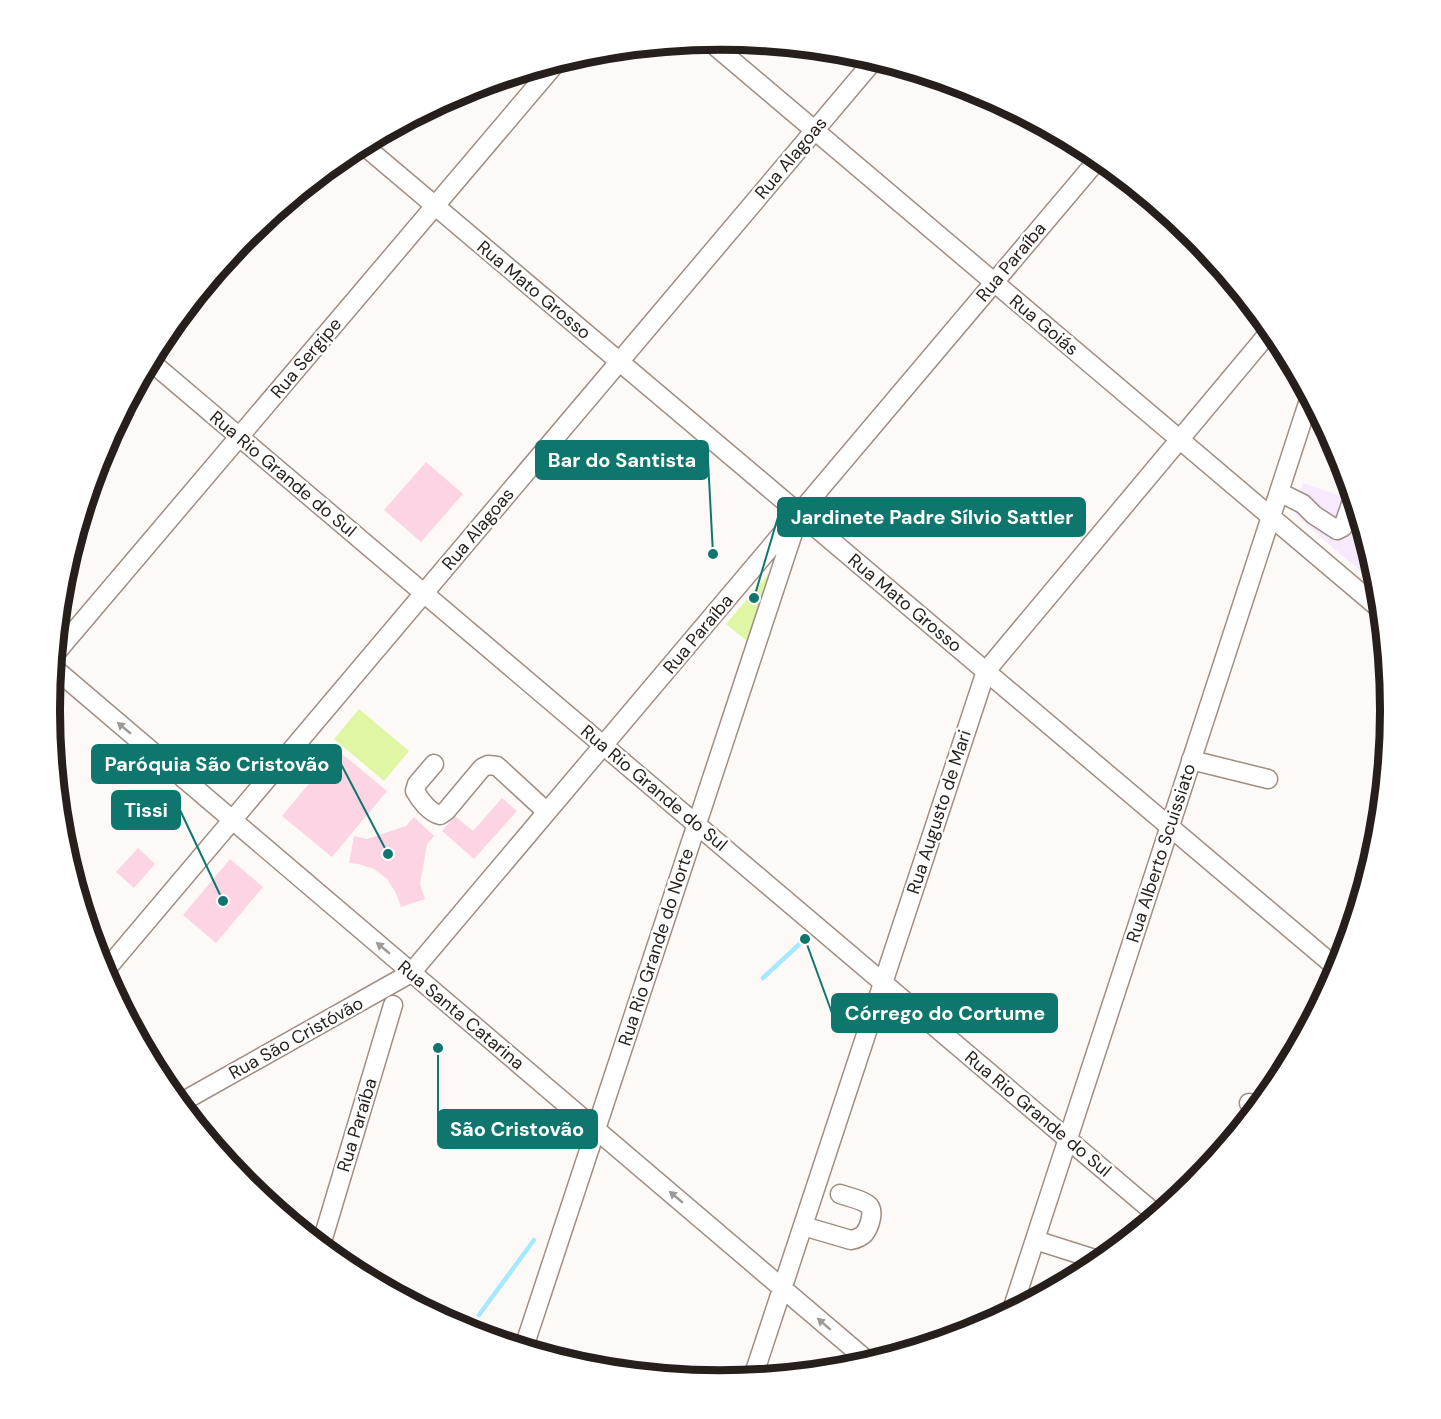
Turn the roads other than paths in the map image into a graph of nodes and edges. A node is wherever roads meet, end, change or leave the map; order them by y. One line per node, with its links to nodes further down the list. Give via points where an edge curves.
1 (720, 50): 4 (street, Rua Goiás)
2 (868, 66): 4 (street, Rua Alagoas)
3 (547, 73): 7 (street, Rua Sergipe)
4 (814, 130): 8 (street, Rua Goiás); 10 (street, Rua Alagoas)
5 (370, 151): 7 (street, Rua Mato Grosso)
6 (1094, 166): 8 (street, Rua Paraíba)
7 (435, 206): 10 (street, Rua Mato Grosso); 13 (street, Rua Sergipe)
8 (994, 283): 14 (street, Rua Goiás); 17 (street, Rua Paraíba)
9 (1265, 338): 14 (street, Rua Augusto de Mari)
10 (619, 362): 17 (street, Rua Mato Grosso); 19 (street, Rua Alagoas)
11 (157, 367): 13 (street, Rua Rio Grande do Sul)
12 (1307, 408): 15 (street, Rua Alberto Scuissiato)
13 (239, 437): 19 (street, Rua Rio Grande do Sul); 21 (street, Rua Sergipe)
14 (1180, 440): 18 (street, Rua Goiás); 22 (street, Rua Augusto de Mari)
15 (1279, 492): 16 (street, via 1303,504 1333,530 1343,527); 18 (street, Rua Alberto Scuissiato)
16 (1349, 510)
17 (799, 514): 22 (street, Rua Mato Grosso); 24 (street, Rua Paraíba); 30 (street, Rua Rio Grande do Norte)
18 (1270, 517): 20 (street, Rua Goiás); 25 (street, Rua Alberto Scuissiato)
19 (424, 593): 24 (street, Rua Rio Grande do Sul); 29 (street, Rua Alagoas)
20 (1372, 602)
21 (64, 645)
22 (986, 671): 31 (street, Rua Mato Grosso); 35 (street, Rua Augusto de Mari)
23 (62, 675): 29 (street, Rua Santa Catarina, one-way to 23)
24 (603, 746): 28 (street, Rua Paraíba); 30 (street, Rua Rio Grande do Sul)
25 (1191, 759): 27 (street); 31 (street, Rua Alberto Scuissiato)
26 (434, 764): 28 (street, via 415,791 435,814 446,811 488,765 497,766)
27 (1268, 779)
28 (547, 812): 34 (street, Rua Paraíba)
29 (232, 820): 33 (street, Rua Alagoas); 34 (street, Rua Santa Catarina, one-way to 29)
30 (697, 824): 35 (street, Rua Rio Grande do Sul); 38 (street, Rua Rio Grande do Norte)
31 (1169, 826): 32 (street, Rua Mato Grosso); 39 (street, Rua Alberto Scuissiato)
32 (1330, 962)
33 (112, 963)
34 (411, 972): 37 (street, Rua São Cristóvão); 38 (street, Rua Santa Catarina)
35 (883, 983): 39 (street, Rua Rio Grande do Sul); 42 (street, Rua Augusto de Mari)
36 (393, 1005): 43 (street, Rua Paraíba)
37 (188, 1098)
38 (596, 1129): 46 (street, Rua Santa Catarina, one-way to 38); 48 (street, Rua Rio Grande do Norte)
39 (1068, 1139): 41 (street, Rua Rio Grande do Sul); 44 (street, Rua Alberto Scuissiato)
40 (840, 1194): 42 (street, via 871,1208 865,1233 851,1240)
41 (1151, 1210)
42 (803, 1226): 46 (street, Rua Augusto de Mari)
43 (324, 1236)
44 (1035, 1240): 45 (street); 47 (street, Rua Alberto Scuissiato)
45 (1088, 1257)
46 (783, 1288): 49 (street, Rua Santa Catarina, one-way to 46); 50 (street, Rua Augusto de Mari)
47 (1016, 1299)
48 (526, 1340)
49 (859, 1355)
50 (756, 1368)

